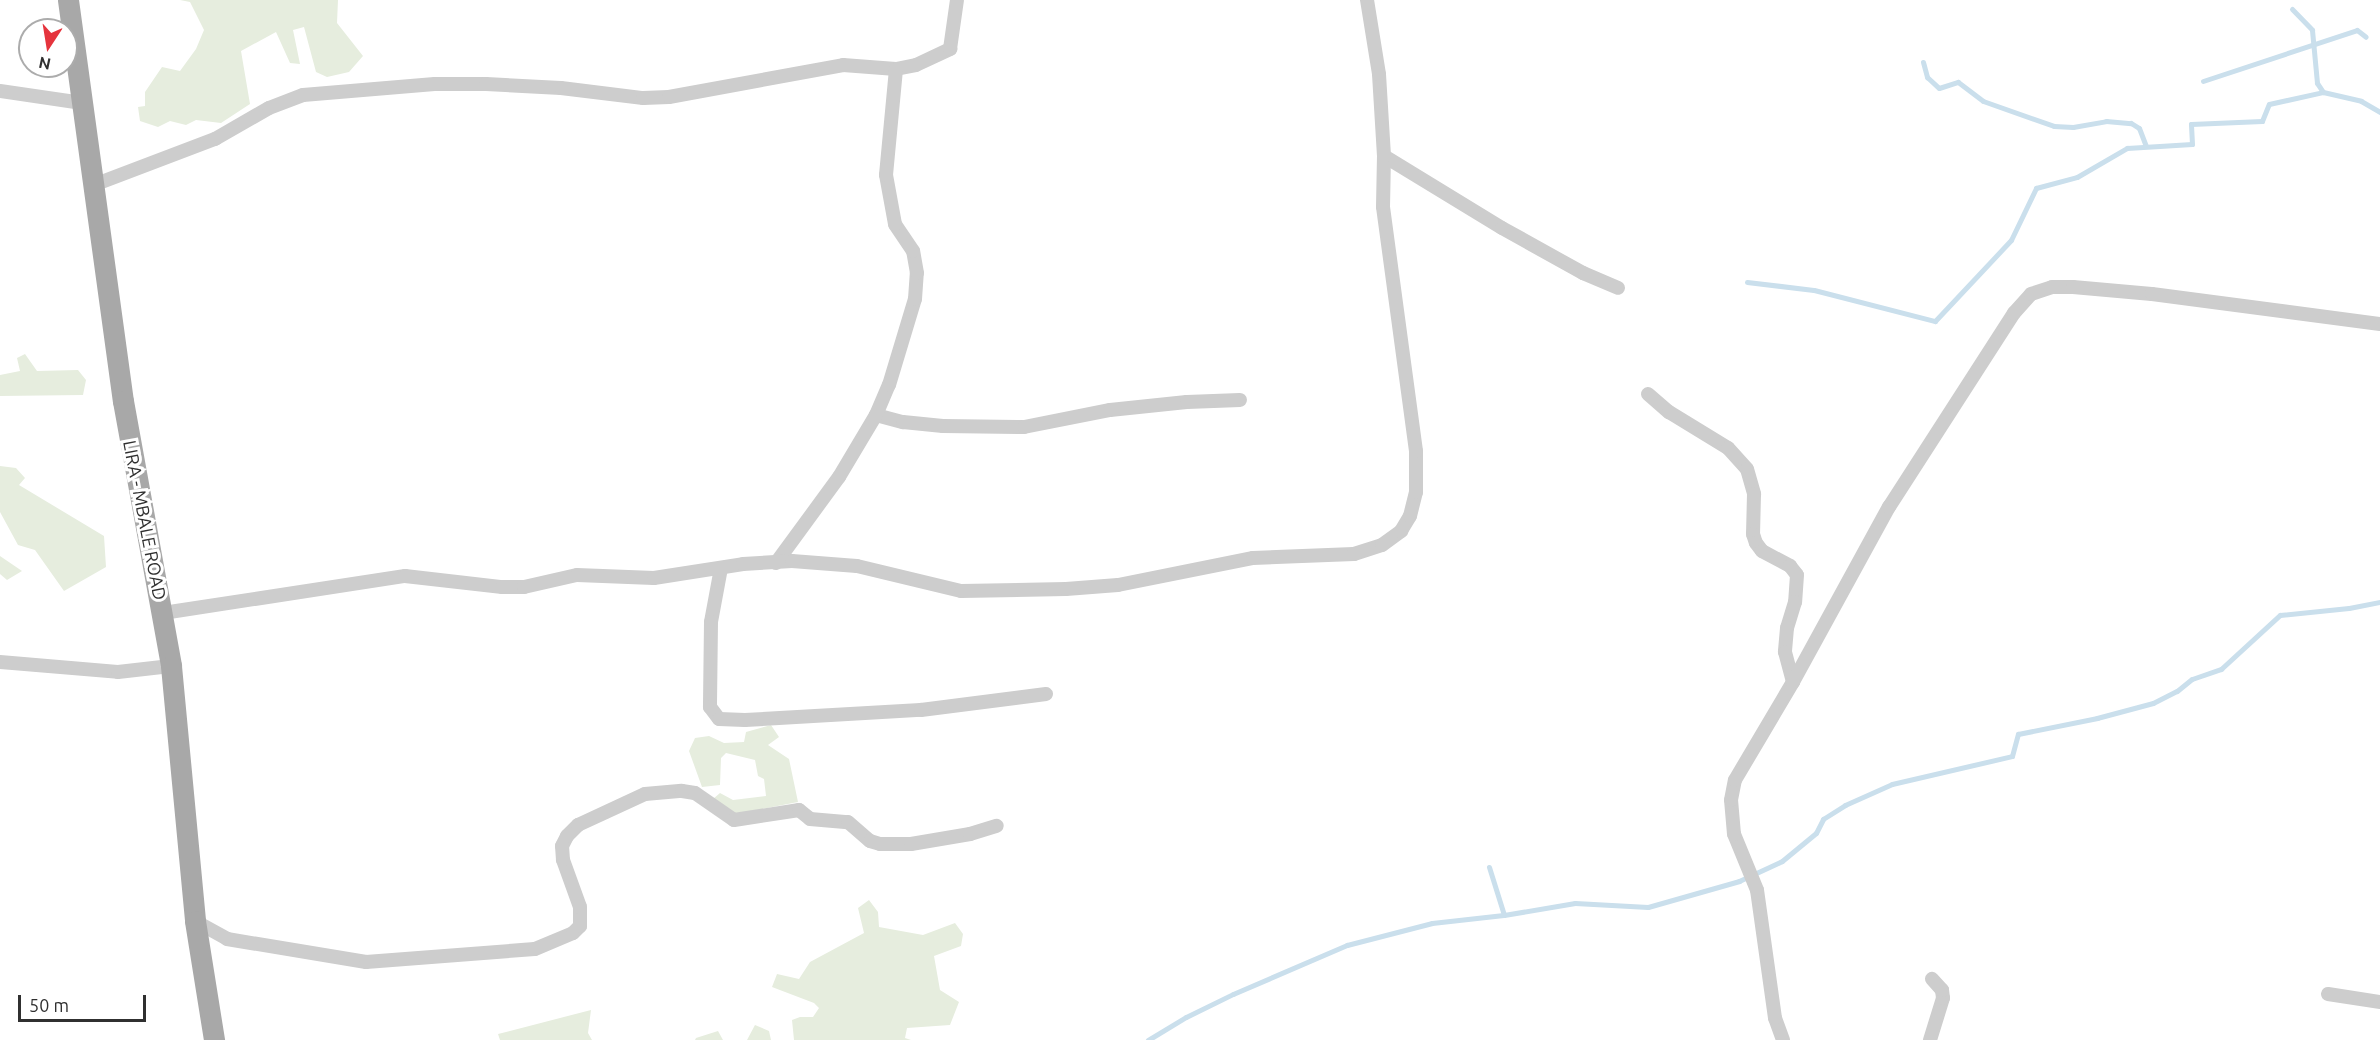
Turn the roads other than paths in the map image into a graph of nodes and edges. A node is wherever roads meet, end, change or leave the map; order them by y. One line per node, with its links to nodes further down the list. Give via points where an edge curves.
1 (68, 0): 6 (main road, LIRA - MBALE ROAD)
2 (957, 0): 4 (street, via 951,49 916,65)
3 (1367, 0): 7 (street, via 1379,74)
4 (896, 69): 8 (street, via 843,65 669,97 486,84 435,84 303,95 269,108 215,139); 13 (street, via 886,174 895,224 912,251 915,299)
5 (0, 91): 6 (street)
6 (82, 103): 8 (main road, LIRA - MBALE ROAD)
7 (1384, 156): 9 (street, via 1502,228); 14 (street, via 1383,207 1412,413 1416,484 1407,522 1382,546 1354,554 1253,558 1118,585 1056,590 962,591 857,566)
8 (91, 186): 16 (main road, LIRA - MBALE ROAD, via 123,401)
9 (1618, 288)
10 (2380, 324): 19 (street, via 2084,288 2052,287 2031,294 2014,313 1889,507)
11 (1648, 394): 19 (street, via 1669,412 1728,448 1747,469 1754,494 1756,543 1762,551 1793,568 1797,575 1785,652)
12 (1240, 400): 13 (street, via 1110,410 1024,427 943,426)
13 (876, 415): 14 (street, via 839,477)
14 (776, 563): 15 (street)
15 (721, 568): 16 (street, via 654,578 578,575 540,585 502,587 405,576); 20 (street, via 711,622 710,707 719,719 931,709)
16 (163, 613): 18 (main road, LIRA - MBALE ROAD)
17 (0, 662): 18 (street, via 118,672)
18 (171, 666): 22 (main road, LIRA - MBALE ROAD)
19 (1793, 682): 27 (street, via 1735,780 1731,800 1734,834 1756,890 1774,1010)
20 (1046, 694)
21 (997, 826): 22 (street, via 910,844 880,844 870,841 848,822 810,819 799,810 734,820 695,793 645,794 578,825 567,836 562,860 580,907 580,926 573,933 535,949 366,962 227,939)
22 (195, 921): 26 (main road, LIRA - MBALE ROAD)
23 (1932, 979): 28 (street, via 1942,990 1943,998)
24 (2328, 994): 25 (street)
25 (2380, 1002)
26 (214, 1040)
27 (1783, 1040)
28 (1930, 1040)

